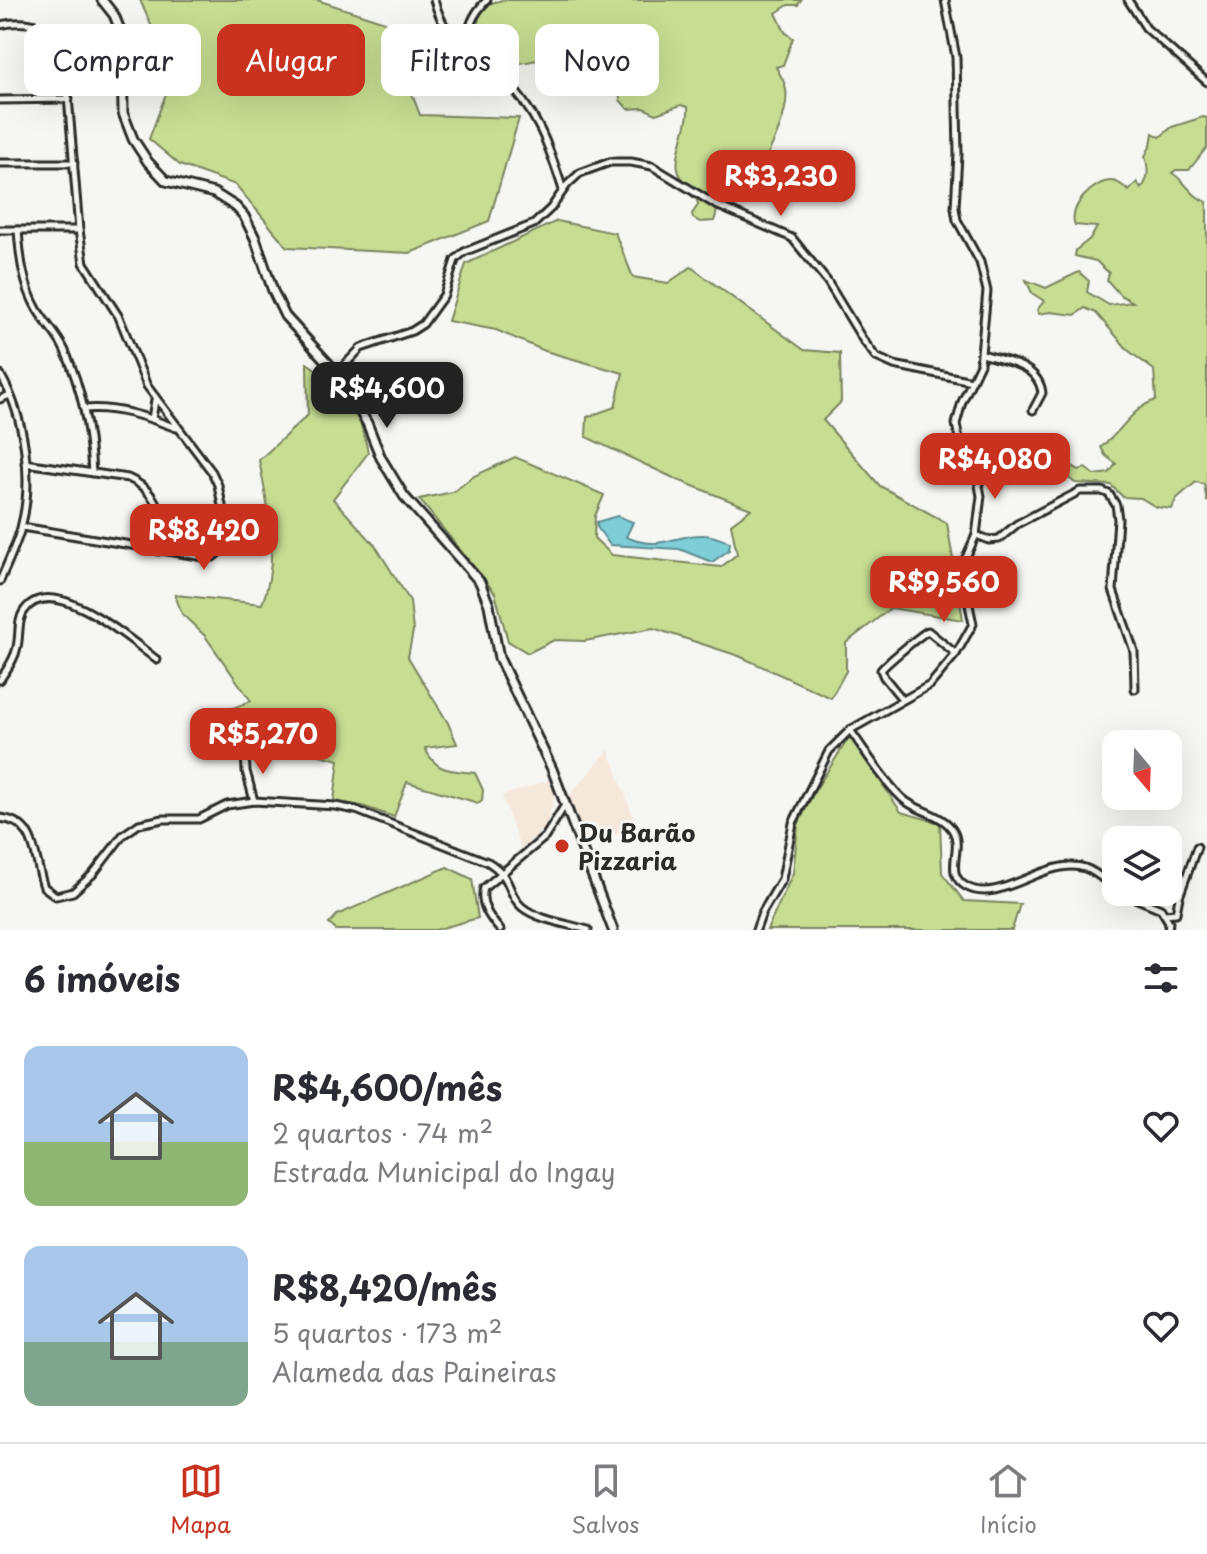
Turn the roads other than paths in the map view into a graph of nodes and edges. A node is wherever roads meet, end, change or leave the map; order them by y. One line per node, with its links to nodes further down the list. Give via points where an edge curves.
1 (102, 0): 20 (street, via 122,35 123,113 140,151 166,181 214,193 236,207 250,227 280,308)
2 (434, 0): 6 (street)
3 (487, 0): 7 (street)
4 (945, 0): 19 (street, via 956,57 955,208 985,277)
5 (1128, 0): 9 (street, via 1146,28)
6 (443, 24)
7 (469, 24)
8 (0, 25): 11 (street, via 35,23 56,36)
9 (1207, 82)
10 (518, 96): 15 (street, via 547,140)
11 (69, 99): 12 (street); 14 (street)
12 (0, 100)
13 (0, 163): 14 (street)
14 (74, 163): 18 (street)
15 (563, 191): 20 (street, via 534,224 458,257 444,295 423,324 361,348); 22 (street, via 580,173 610,162 652,166 716,205 792,238 876,357)
16 (0, 230): 17 (street)
17 (18, 230): 18 (street); 26 (street, via 28,292 65,351)
18 (79, 230): 24 (street, via 88,274 119,317)
19 (982, 354): 22 (street); 27 (street, via 1026,369 1039,380 1042,393)
20 (337, 373): 46 (street, via 404,496 480,582 499,658)
21 (0, 374): 23 (street)
22 (972, 381): 35 (street, via 956,424 980,487)
23 (10, 395): 25 (street); 32 (street)
24 (155, 398): 28 (street); 29 (street)
25 (0, 399)
26 (84, 409): 29 (street); 33 (street)
27 (1033, 410)
28 (168, 415): 30 (street); 31 (street)
29 (152, 419): 30 (street)
30 (162, 423): 31 (street)
31 (178, 429): 36 (street, via 218,485 225,541 213,557)
32 (25, 463): 33 (street); 34 (street)
33 (92, 473): 36 (street, via 128,478 151,493 161,515)
34 (22, 527): 36 (street); 37 (street)
35 (976, 535): 38 (street, via 963,564 973,624); 41 (street, via 999,539 1080,491 1109,494 1118,519 1113,590 1134,651)
36 (158, 551)
37 (0, 581)
38 (956, 654): 42 (street, via 930,685); 42 (street, via 935,635 922,633 881,670)
39 (157, 660): 40 (street, via 85,609 47,599 23,612 17,650)
40 (0, 680)
41 (1135, 689)
42 (902, 699): 43 (street)
43 (850, 730): 50 (street, via 901,798 953,832 953,868 967,887 992,890 1075,866); 56 (street, via 829,751 799,809 782,879)
44 (245, 755): 45 (street)
45 (254, 801): 47 (street, via 227,805 199,819 139,824 123,835 86,881 61,897 44,887 26,828); 49 (street, via 356,810 488,862)
46 (566, 804): 49 (street, via 545,837); 55 (street)
47 (0, 818)
48 (1197, 847): 52 (street, via 1178,910)
49 (502, 873): 53 (street, via 482,895); 54 (street, via 521,906)
50 (1102, 879)
51 (1154, 906): 52 (street)
52 (1165, 914): 57 (street)
53 (500, 930)
54 (588, 930)
55 (613, 930)
56 (756, 930)
57 (1168, 930)

